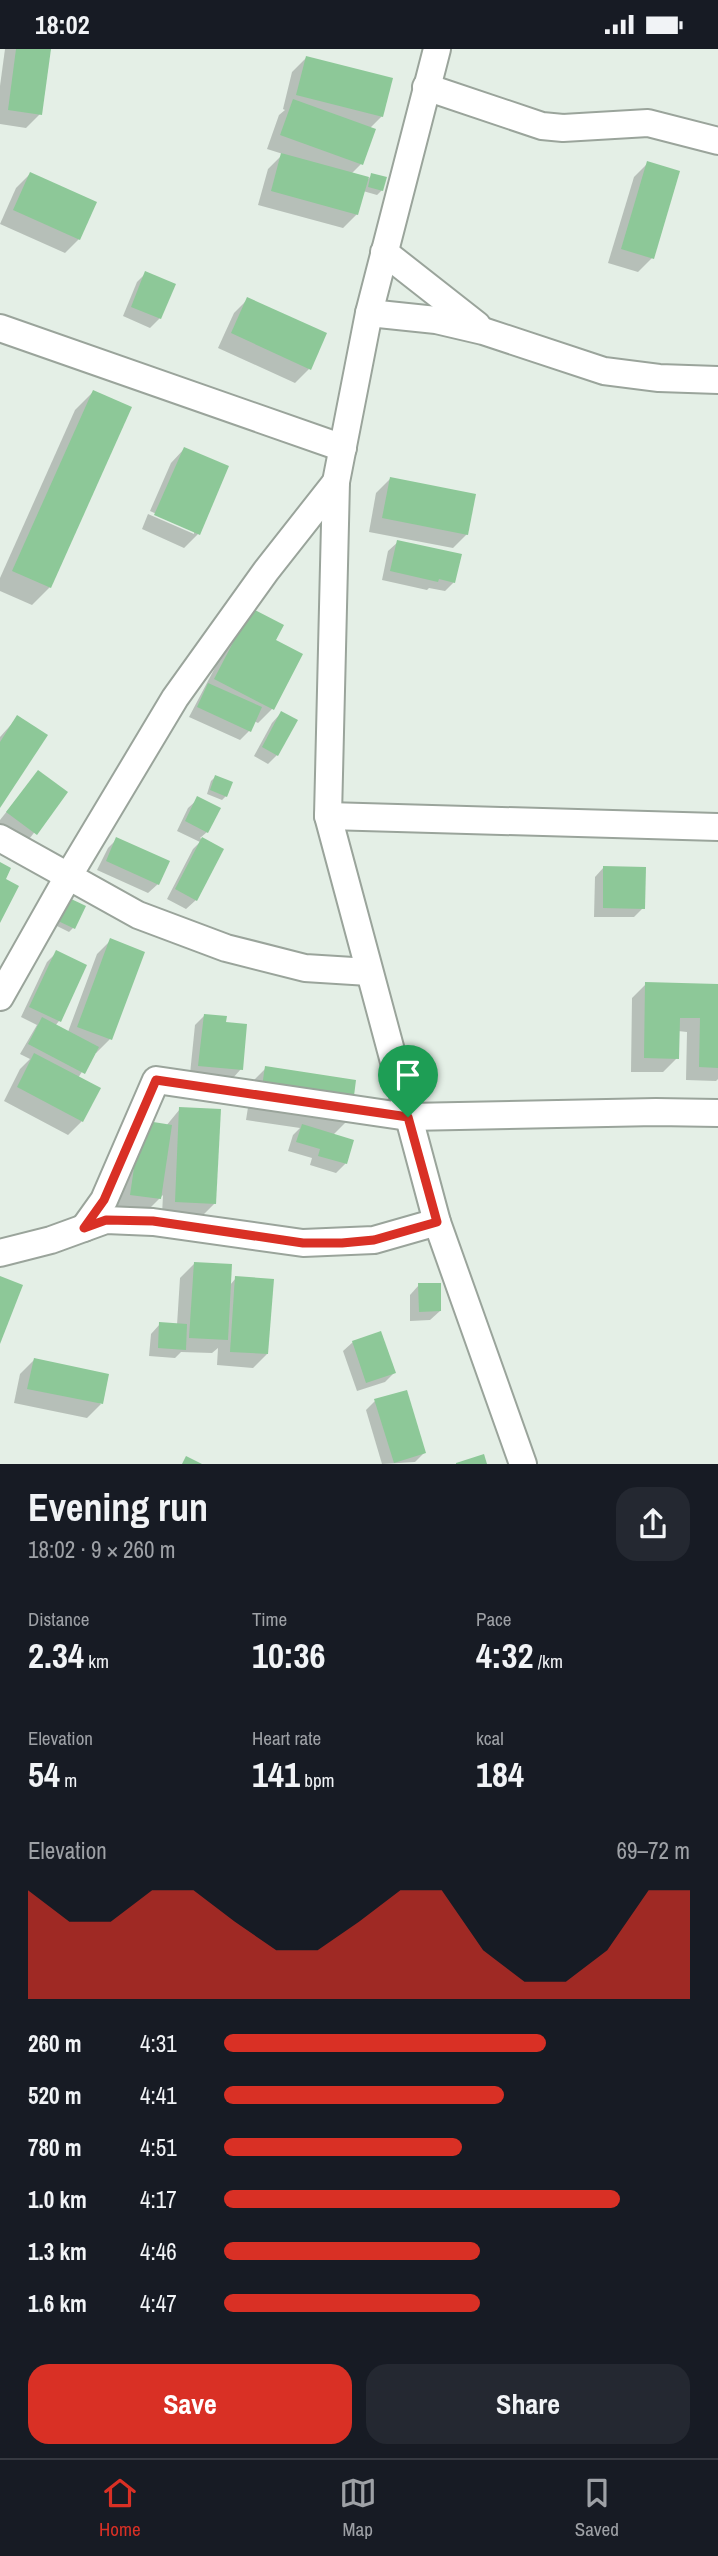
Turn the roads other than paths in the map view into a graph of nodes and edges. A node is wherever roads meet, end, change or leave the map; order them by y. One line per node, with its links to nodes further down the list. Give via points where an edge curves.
1 (432, 50): 2 (street)
2 (426, 87): 3 (street, via 542,126 648,124); 4 (street)
3 (718, 141)
4 (384, 252): 5 (street); 7 (street)
5 (369, 313): 7 (street); 9 (street)
6 (0, 328): 9 (street)
7 (484, 331): 8 (street, via 604,371)
8 (718, 380)
9 (343, 448): 10 (street)
10 (336, 482): 11 (street); 14 (street, via 175,698)
11 (328, 816): 12 (street); 15 (street)
12 (718, 827)
13 (0, 838): 14 (street)
14 (69, 875): 15 (street, via 138,915 226,948 305,968); 16 (street)
15 (369, 972): 18 (street)
16 (0, 997)
17 (718, 1113): 18 (street)
18 (408, 1117): 19 (street); 20 (street, via 156,1080 104,1200)
19 (437, 1222): 20 (street, via 374,1240 342,1243 303,1243 153,1221 106,1220); 22 (street)
20 (84, 1228): 21 (street)
21 (0, 1253)
22 (523, 1464)

